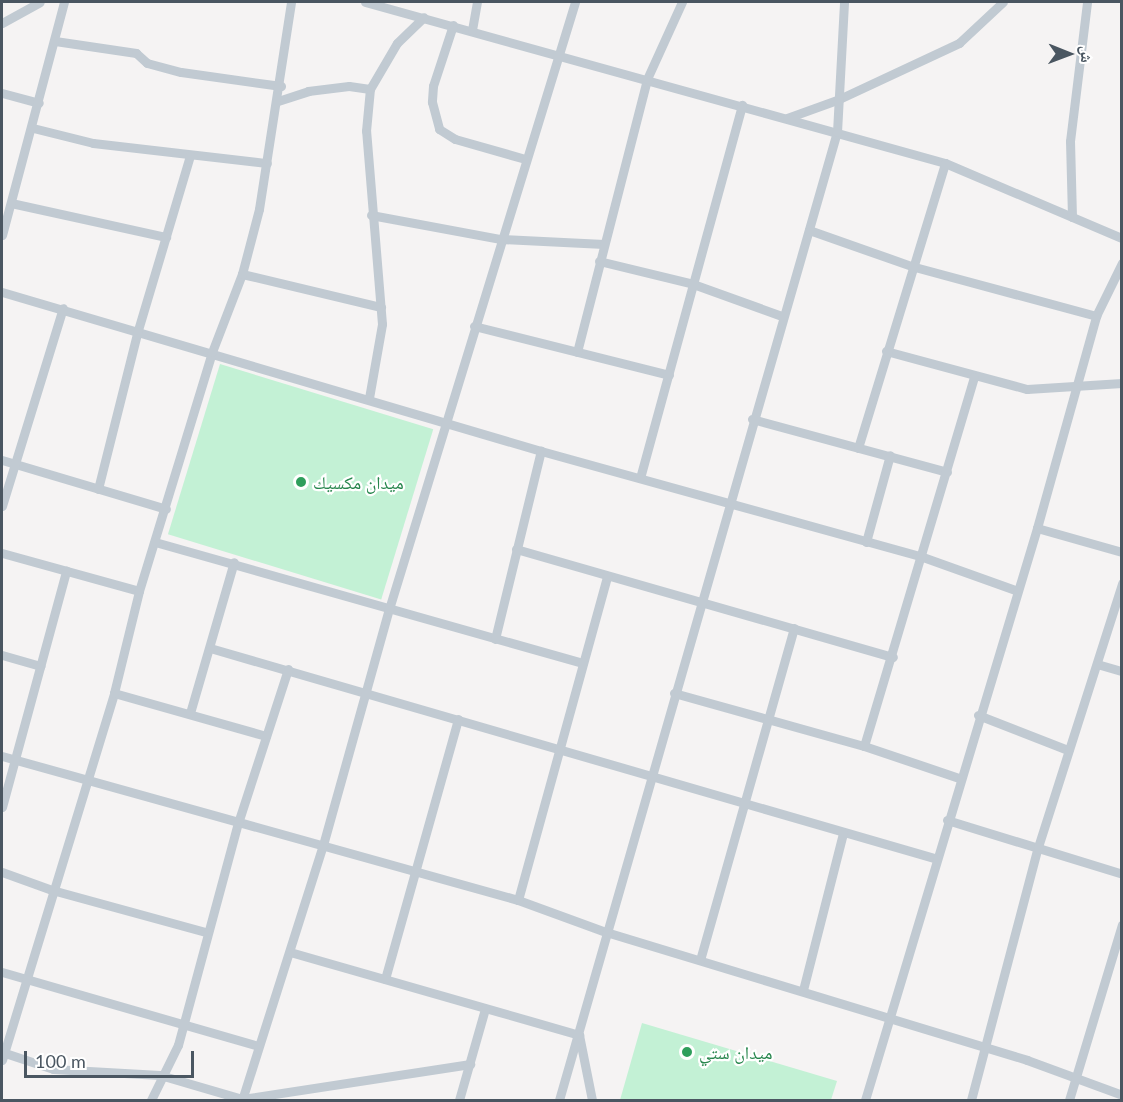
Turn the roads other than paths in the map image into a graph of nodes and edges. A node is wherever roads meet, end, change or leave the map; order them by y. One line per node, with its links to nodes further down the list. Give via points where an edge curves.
1 (40, 2): 12 (street)
2 (64, 2): 15 (street)
3 (291, 2): 18 (street)
4 (365, 2): 11 (street)
5 (477, 2): 14 (street)
6 (575, 2): 16 (street)
7 (682, 2): 17 (street)
8 (844, 2): 21 (street)
9 (1003, 2): 21 (street, via 959,43)
10 (1086, 2): 34 (street, via 1070,141)
11 (424, 17): 13 (street); 19 (street, via 397,43)
12 (2, 22)
13 (453, 25): 14 (street); 29 (street, via 433,86 432,102 439,129 455,139)
14 (472, 30): 16 (street)
15 (55, 41): 18 (street, via 136,53 147,63 181,72); 23 (street)
16 (558, 53): 17 (street); 29 (street)
17 (647, 80): 24 (street); 40 (street)
18 (280, 86): 22 (street)
19 (370, 89): 22 (street, via 349,86 308,91); 33 (street, via 366,131)
20 (2, 93): 23 (street)
21 (837, 100): 25 (street); 27 (street)
22 (278, 101): 30 (street)
23 (39, 103): 26 (street)
24 (742, 105): 25 (street); 45 (street)
25 (788, 118): 27 (street)
26 (33, 128): 28 (street, via 93,143); 32 (street)
27 (837, 132): 31 (street); 35 (street)
28 (190, 156): 30 (street); 37 (street)
29 (525, 159): 39 (street)
30 (267, 163): 44 (street)
31 (945, 163): 34 (street); 43 (street)
32 (11, 203): 36 (street); 37 (street)
33 (371, 215): 39 (street); 47 (street)
34 (1072, 217): 38 (street)
35 (809, 230): 43 (street); 49 (street)
36 (2, 236)
37 (166, 237): 52 (street)
38 (1122, 238)
39 (501, 239): 40 (street); 51 (street)
40 (603, 244): 41 (street)
41 (599, 261): 45 (street); 55 (street)
42 (1122, 263): 50 (street)
43 (911, 266): 50 (street); 53 (street)
44 (242, 274): 47 (street); 54 (street)
45 (693, 284): 49 (street); 56 (street)
46 (2, 292): 48 (street)
47 (381, 307): 60 (street, via 382,324)
48 (63, 308): 52 (street); 67 (street)
49 (782, 316): 61 (street)
50 (1096, 316): 59 (street)
51 (474, 326): 55 (street); 62 (street)
52 (138, 330): 54 (street); 70 (street)
53 (886, 351): 57 (street); 63 (street)
54 (212, 352): 60 (street); 73 (street)
55 (577, 352): 56 (street)
56 (669, 375): 69 (street)
57 (974, 377): 59 (street, via 1035,390); 68 (street)
58 (1122, 383): 59 (street)
59 (1076, 387): 74 (street)
60 (369, 398): 62 (street)
61 (752, 419): 63 (street); 71 (street)
62 (445, 421): 64 (street); 88 (street)
63 (858, 448): 65 (street)
64 (541, 451): 69 (street); 77 (street)
65 (890, 455): 68 (street); 76 (street)
66 (2, 460): 67 (street)
67 (15, 464): 70 (street); 72 (street)
68 (947, 472): 80 (street)
69 (640, 478): 71 (street)
70 (98, 489): 73 (street)
71 (729, 504): 76 (street); 87 (street)
72 (2, 506)
73 (166, 509): 75 (street)
74 (1037, 528): 78 (street); 85 (street)
75 (155, 542): 81 (street); 86 (street)
76 (866, 542): 80 (street)
77 (516, 549): 83 (street); 90 (street)
78 (1122, 552)
79 (2, 553): 82 (street)
80 (920, 556): 85 (street); 93 (street)
81 (234, 562): 88 (street); 91 (street)
82 (66, 571): 86 (street); 96 (street)
83 (607, 576): 87 (street); 94 (street)
84 (1122, 582): 95 (street)
85 (1015, 590): 103 (street)
86 (139, 591): 100 (street)
87 (702, 600): 89 (street); 101 (street)
88 (389, 609): 90 (street); 99 (street)
89 (794, 628): 93 (street); 105 (street)
90 (495, 639): 94 (street)
91 (210, 648): 97 (street); 102 (street)
92 (2, 655): 96 (street)
93 (893, 657): 107 (street)
94 (582, 663): 108 (street)
95 (1097, 664): 98 (street); 109 (street)
96 (40, 666): 111 (street)
97 (288, 669): 99 (street); 106 (street)
98 (1122, 671)
99 (366, 692): 104 (street); 120 (street)
100 (114, 693): 102 (street); 113 (street)
101 (674, 693): 105 (street); 112 (street)
102 (190, 713): 106 (street)
103 (978, 715): 109 (street); 114 (street)
104 (458, 719): 108 (street); 123 (street)
105 (771, 720): 107 (street); 115 (street)
106 (266, 736): 118 (street)
107 (864, 746): 114 (street)
108 (559, 749): 112 (street); 127 (street)
109 (1068, 750): 121 (street)
110 (2, 756): 111 (street)
111 (14, 760): 113 (street); 116 (street)
112 (650, 774): 115 (street); 130 (street)
113 (86, 778): 118 (street); 126 (street)
114 (959, 778): 117 (street)
115 (745, 805): 119 (street); 132 (street)
116 (2, 807)
117 (947, 820): 121 (street); 122 (street)
118 (238, 823): 120 (street); 129 (street)
119 (843, 834): 122 (street); 136 (street)
120 (323, 845): 123 (street); 131 (street)
121 (1038, 847): 125 (street); 142 (street)
122 (937, 859): 138 (street)
123 (414, 870): 127 (street); 135 (street)
124 (2, 872): 126 (street)
125 (1122, 874)
126 (52, 890): 129 (street); 134 (street)
127 (518, 900): 130 (street)
128 (1122, 925): 146 (street)
129 (206, 932): 139 (street)
130 (606, 932): 132 (street); 140 (street)
131 (290, 952): 135 (street); 141 (street)
132 (700, 960): 136 (street)
133 (2, 972): 134 (street)
134 (26, 978): 139 (street); 143 (street)
135 (385, 979): 137 (street)
136 (803, 990): 138 (street)
137 (485, 1010): 140 (street); 144 (street)
138 (890, 1017): 142 (street); 153 (street)
139 (182, 1022): 141 (street); 145 (street, via 173,1059)
140 (579, 1035): 151 (street); 152 (street)
141 (258, 1046): 148 (street)
142 (987, 1047): 146 (street); 154 (street)
143 (2, 1055): 145 (street, via 53,1069)
144 (470, 1064): 148 (street); 150 (street)
145 (160, 1075): 148 (street); 149 (street)
146 (1076, 1077): 147 (street); 155 (street)
147 (1122, 1095)
148 (242, 1100)
149 (151, 1101)
150 (459, 1101)
151 (559, 1101)
152 (592, 1101)
153 (865, 1101)
154 (971, 1101)
155 (1069, 1101)

